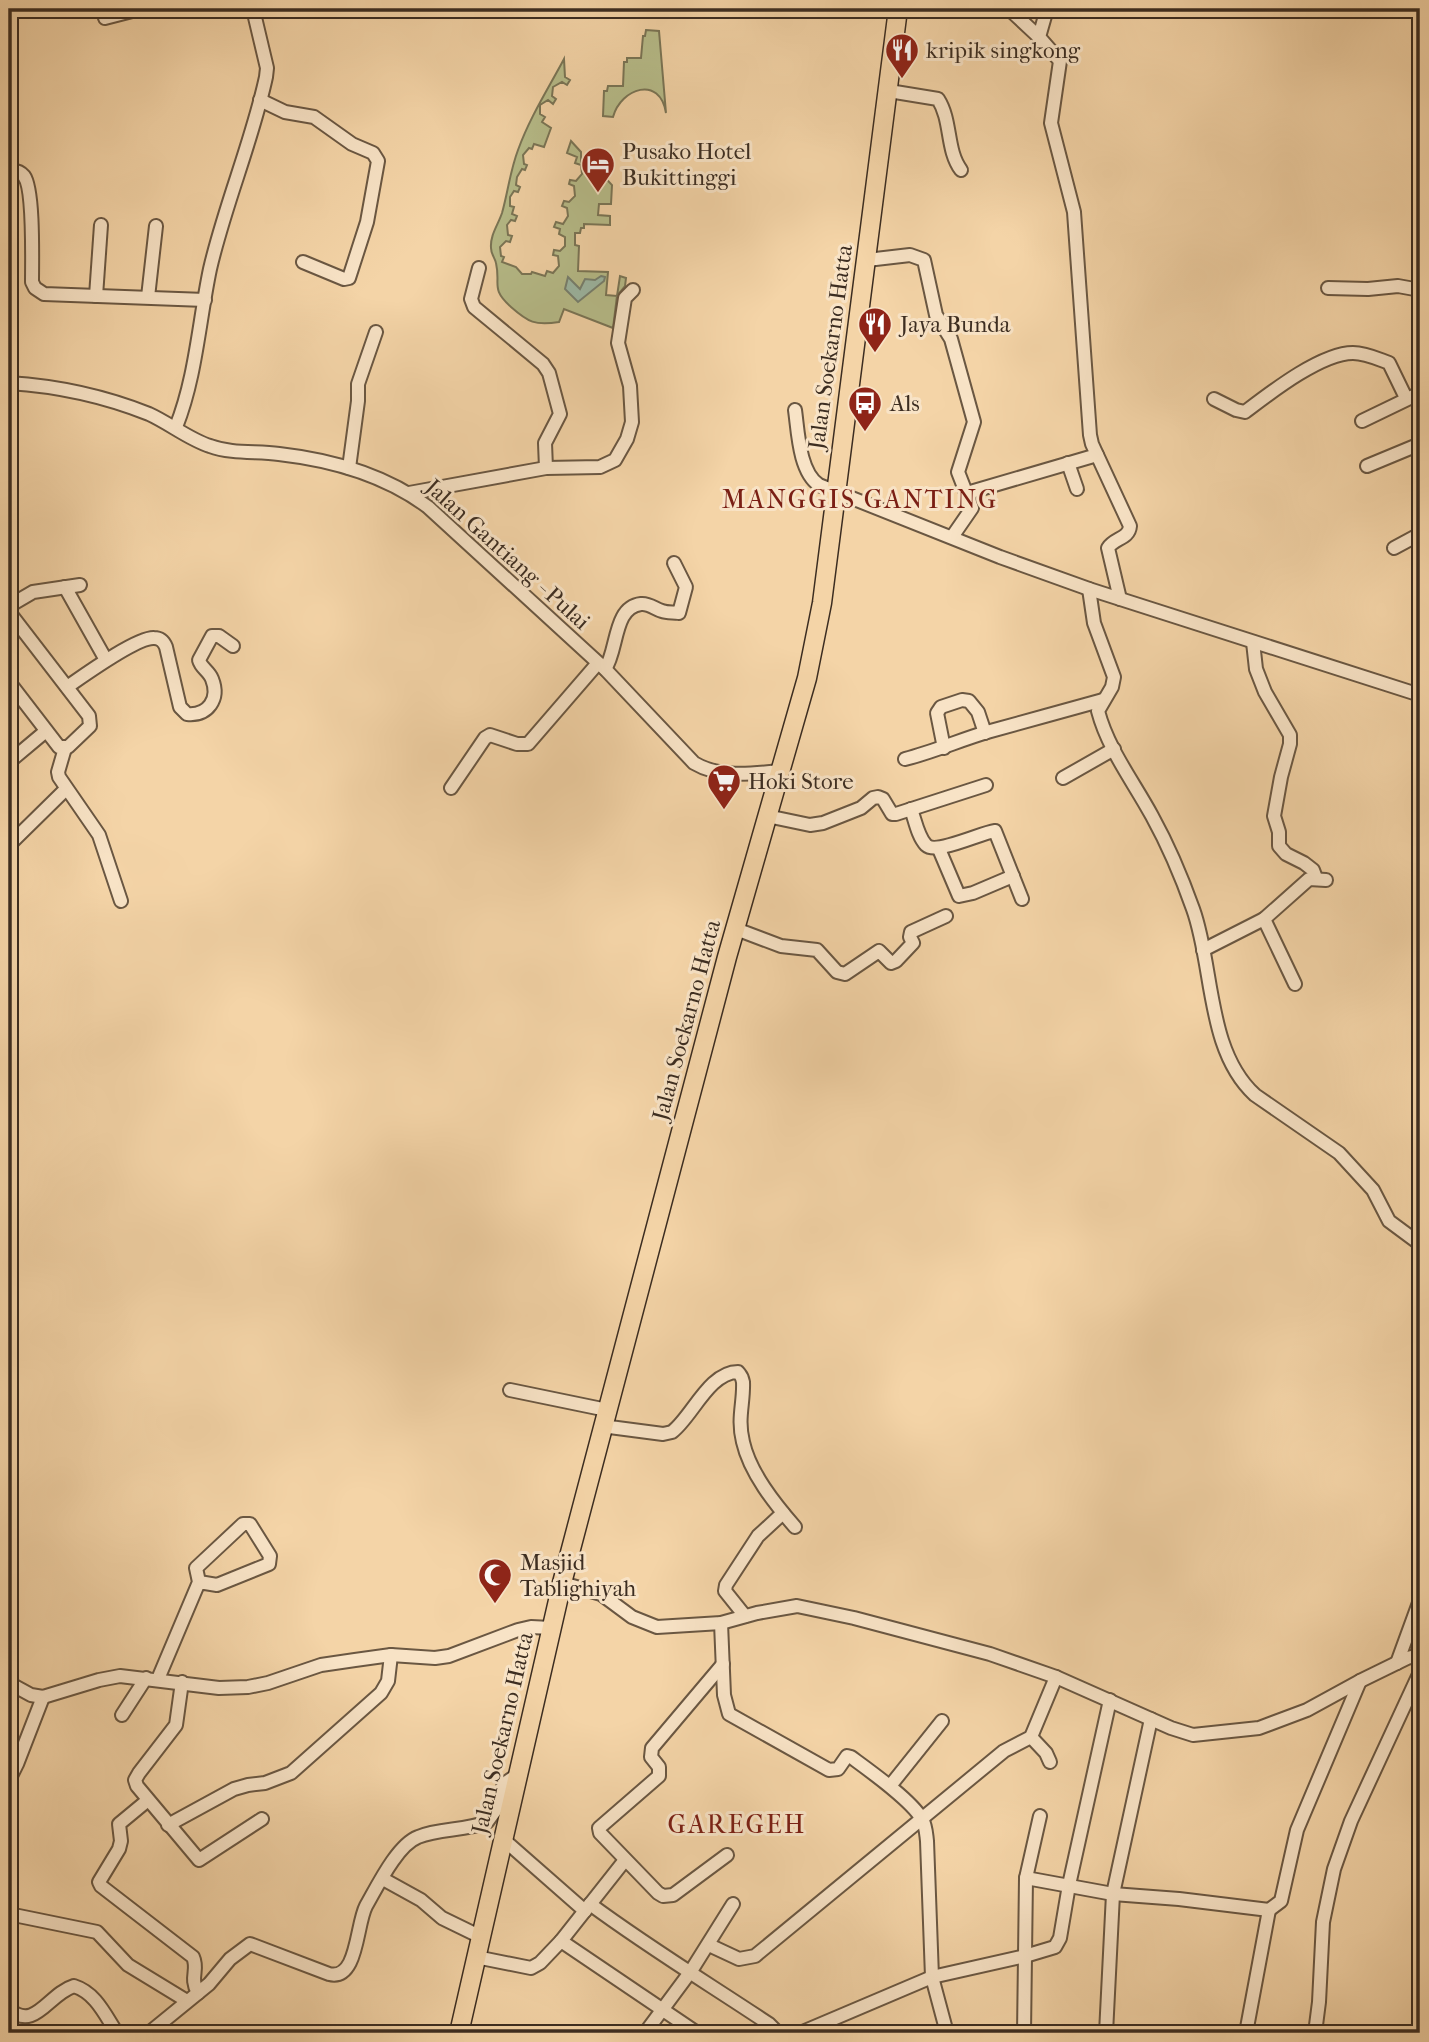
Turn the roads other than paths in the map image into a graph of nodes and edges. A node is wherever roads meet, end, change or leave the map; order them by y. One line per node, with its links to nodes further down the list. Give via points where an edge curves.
1 (140, 9): 6 (street)
2 (254, 9): 9 (street, via 267,68)
3 (898, 9): 8 (highway, Jalan Soekarno Hatta)
4 (1009, 9): 7 (street)
5 (1047, 9): 7 (street)
6 (105, 18)
7 (1039, 37): 32 (street, via 1060,61 1051,123 1074,212 1090,435)
8 (889, 91): 10 (street, via 938,99 953,158); 14 (highway, Jalan Soekarno Hatta)
9 (260, 100): 15 (street, via 285,112 314,117 379,161 349,278); 22 (street, via 222,223)
10 (961, 170)
11 (9, 171): 20 (street, via 23,175 29,190 35,288 44,294)
12 (101, 225): 20 (street)
13 (156, 226): 21 (street)
14 (867, 261): 38 (highway, Jalan Soekarno Hatta); 40 (street, via 910,255 921,257 926,264 936,316 951,339 974,422 958,472)
15 (303, 262)
16 (480, 268): 36 (street, via 471,299 474,307 549,373 560,414 545,443)
17 (1328, 288): 19 (street, via 1398,286)
18 (633, 290): 36 (street, via 625,298 618,343 632,403 632,422 621,453 600,467)
19 (1420, 290)
20 (96, 296): 21 (street)
21 (148, 297): 22 (street)
22 (205, 300): 30 (street)
23 (376, 332): 35 (street, via 358,384)
24 (9, 383): 30 (street, Jalan Gantiang - Pulai, via 103,398)
25 (1420, 393): 26 (street)
26 (1406, 398): 27 (street, via 1390,363 1355,352 1294,376 1245,412); 29 (street)
27 (1214, 399)
28 (795, 410): 38 (street, via 801,455 812,480)
29 (1362, 421)
30 (176, 427): 35 (street, Jalan Gantiang - Pulai, via 206,445 225,450 278,454)
31 (1420, 444): 34 (street)
32 (1097, 455): 33 (street); 48 (street, via 1130,526 1126,535 1108,548)
33 (1068, 463): 37 (street); 40 (street)
34 (1367, 466)
35 (349, 468): 39 (street, Jalan Gantiang - Pulai)
36 (546, 468): 39 (street)
37 (1077, 489)
38 (835, 490): 42 (street); 66 (highway, Jalan Soekarno Hatta, via 822,603 807,678)
39 (410, 493): 54 (street, Jalan Gantiang - Pulai)
40 (967, 493): 42 (street, via 972,508)
41 (1420, 534): 43 (street)
42 (952, 537): 47 (street)
43 (1394, 548)
44 (674, 563): 54 (street, via 686,587 679,613 644,603 632,606 622,617 614,652)
45 (80, 585): 46 (street)
46 (65, 587): 49 (street, via 33,592); 53 (street)
47 (1089, 589): 48 (street); 58 (street, via 1094,623 1114,677)
48 (1121, 599): 51 (street)
49 (9, 606)
50 (9, 612): 56 (street)
51 (1253, 642): 57 (street); 79 (street, via 1258,675 1290,735 1274,816 1279,846 1321,879 1309,879)
52 (233, 646): 53 (street, via 219,636 209,640 198,662 210,675 215,693 211,706 194,715 180,707 163,641 152,637)
53 (106, 660): 56 (street)
54 (602, 666): 66 (street, Jalan Gantiang - Pulai, via 703,768 741,774); 70 (street, via 528,744 485,737)
55 (9, 682): 59 (street)
56 (67, 687): 61 (street, via 90,721 87,731)
57 (1420, 695)
58 (1103, 700): 60 (street); 63 (street, via 1098,711)
59 (46, 731): 61 (street); 64 (street)
60 (985, 733): 62 (street); 62 (street, via 969,701 941,707 937,713)
61 (65, 748): 69 (street, via 58,772)
62 (944, 748): 65 (street)
63 (1114, 749): 67 (street); 81 (street, via 1165,843 1194,910)
64 (11, 755)
65 (905, 760)
66 (780, 771): 72 (highway, Jalan Soekarno Hatta)
67 (1063, 778)
68 (985, 785): 71 (street)
69 (66, 789): 73 (street); 77 (street, via 99,835)
70 (451, 789)
71 (911, 809): 72 (street, via 892,814 878,797 823,823 810,825); 74 (street, via 924,843)
72 (767, 816): 80 (highway, Jalan Soekarno Hatta)
73 (9, 845)
74 (939, 849): 75 (street, via 995,831); 75 (street, via 959,896)
75 (1013, 876): 76 (street)
76 (1022, 900)
77 (121, 901)
78 (946, 916): 80 (street, via 911,932 913,943 893,962 879,951 845,974 837,972 817,950 782,946)
79 (1264, 919): 81 (street); 82 (street)
80 (736, 929): 85 (highway, Jalan Soekarno Hatta)
81 (1203, 950): 83 (street, via 1218,1024 1243,1084 1339,1153 1373,1190 1389,1221)
82 (1295, 984)
83 (1420, 1244)
84 (510, 1390): 85 (street)
85 (605, 1418): 86 (street, via 663,1434 672,1432 713,1384 725,1374 738,1372 743,1383 744,1446 751,1465); 89 (highway, Jalan Soekarno Hatta)
86 (783, 1513): 87 (street); 91 (street, via 758,1536 726,1586 727,1596)
87 (795, 1527)
88 (199, 1582): 88 (street, via 198,1565 243,1524 253,1526 270,1556 269,1564 217,1585); 100 (street)
89 (562, 1583): 92 (street, via 601,1594 657,1627); 93 (highway, Jalan Soekarno Hatta)
90 (1420, 1600): 96 (street)
91 (745, 1616): 92 (street); 99 (street, via 797,1606 819,1610 956,1644)
92 (722, 1623): 97 (street)
93 (551, 1628): 94 (street, via 518,1630 449,1656); 111 (highway, Jalan Soekarno Hatta)
94 (391, 1655): 103 (street, via 321,1665 248,1687); 118 (street, via 388,1681 381,1693 291,1773 234,1789)
95 (1420, 1655): 96 (street)
96 (1397, 1663): 101 (street)
97 (723, 1664): 113 (street, via 725,1703 734,1718 829,1770 838,1769 843,1759 851,1757); 121 (street, via 652,1748 659,1776 599,1828)
98 (1420, 1672): 151 (street, via 1334,1869 1323,1922)
99 (1056, 1677): 105 (street); 109 (street)
100 (152, 1678): 103 (street); 104 (street, via 120,1676); 106 (street)
101 (1360, 1681): 107 (street, via 1307,1710 1259,1728 1193,1735); 128 (street, via 1297,1830 1281,1901)
102 (9, 1682): 104 (street)
103 (182, 1682): 114 (street, via 176,1725 135,1780)
104 (43, 1697): 112 (street)
105 (1110, 1700): 107 (street); 124 (street)
106 (122, 1715)
107 (1151, 1719): 125 (street)
108 (942, 1721): 113 (street)
109 (1031, 1737): 110 (street); 116 (street, via 1004,1751)
110 (1050, 1762)
111 (517, 1775): 119 (highway, Jalan Soekarno Hatta); 123 (street, via 504,1784 487,1822 410,1841)
112 (9, 1780)
113 (890, 1786): 116 (street)
114 (148, 1800): 118 (street); 137 (street, via 119,1824 119,1849 99,1882 193,1957)
115 (1040, 1816): 122 (street)
116 (922, 1817): 132 (street, via 755,1956 739,1959); 136 (street, via 927,1840)
117 (262, 1819): 118 (street, via 198,1860)
118 (168, 1825)
119 (503, 1839): 127 (street); 130 (highway, Jalan Soekarno Hatta)
120 (727, 1854): 121 (street, via 668,1896 658,1893)
121 (625, 1860): 127 (street)
122 (1026, 1878): 124 (street); 133 (street)
123 (383, 1879): 130 (street, via 442,1918); 137 (street, via 365,1908 351,1962 343,1973 329,1974 250,1944)
124 (1069, 1885): 125 (street); 133 (street, via 1058,1943)
125 (1113, 1894): 128 (street); 149 (street)
126 (733, 1904): 132 (street)
127 (588, 1908): 131 (street); 135 (street)
128 (1269, 1910): 150 (street)
129 (9, 1914): 137 (street, via 97,1932 128,1965)
130 (481, 1937): 134 (highway, Jalan Soekarno Hatta)
131 (561, 1941): 134 (street, via 531,1968); 139 (street)
132 (709, 1945): 135 (street)
133 (1026, 1956): 136 (street); 148 (street)
134 (477, 1957): 142 (highway, Jalan Soekarno Hatta)
135 (691, 1971): 139 (street); 145 (street)
136 (932, 1977): 146 (street); 147 (street)
137 (193, 1997): 141 (street)
138 (9, 2009): 140 (street, via 28,2018 63,1989 74,1986 93,1997)
139 (664, 2010): 143 (street); 144 (street)
140 (117, 2033)
141 (149, 2033)
142 (459, 2033)
143 (645, 2033)
144 (696, 2033)
145 (778, 2033)
146 (800, 2033)
147 (947, 2033)
148 (1024, 2033)
149 (1106, 2033)
150 (1246, 2033)
151 (1315, 2033)

